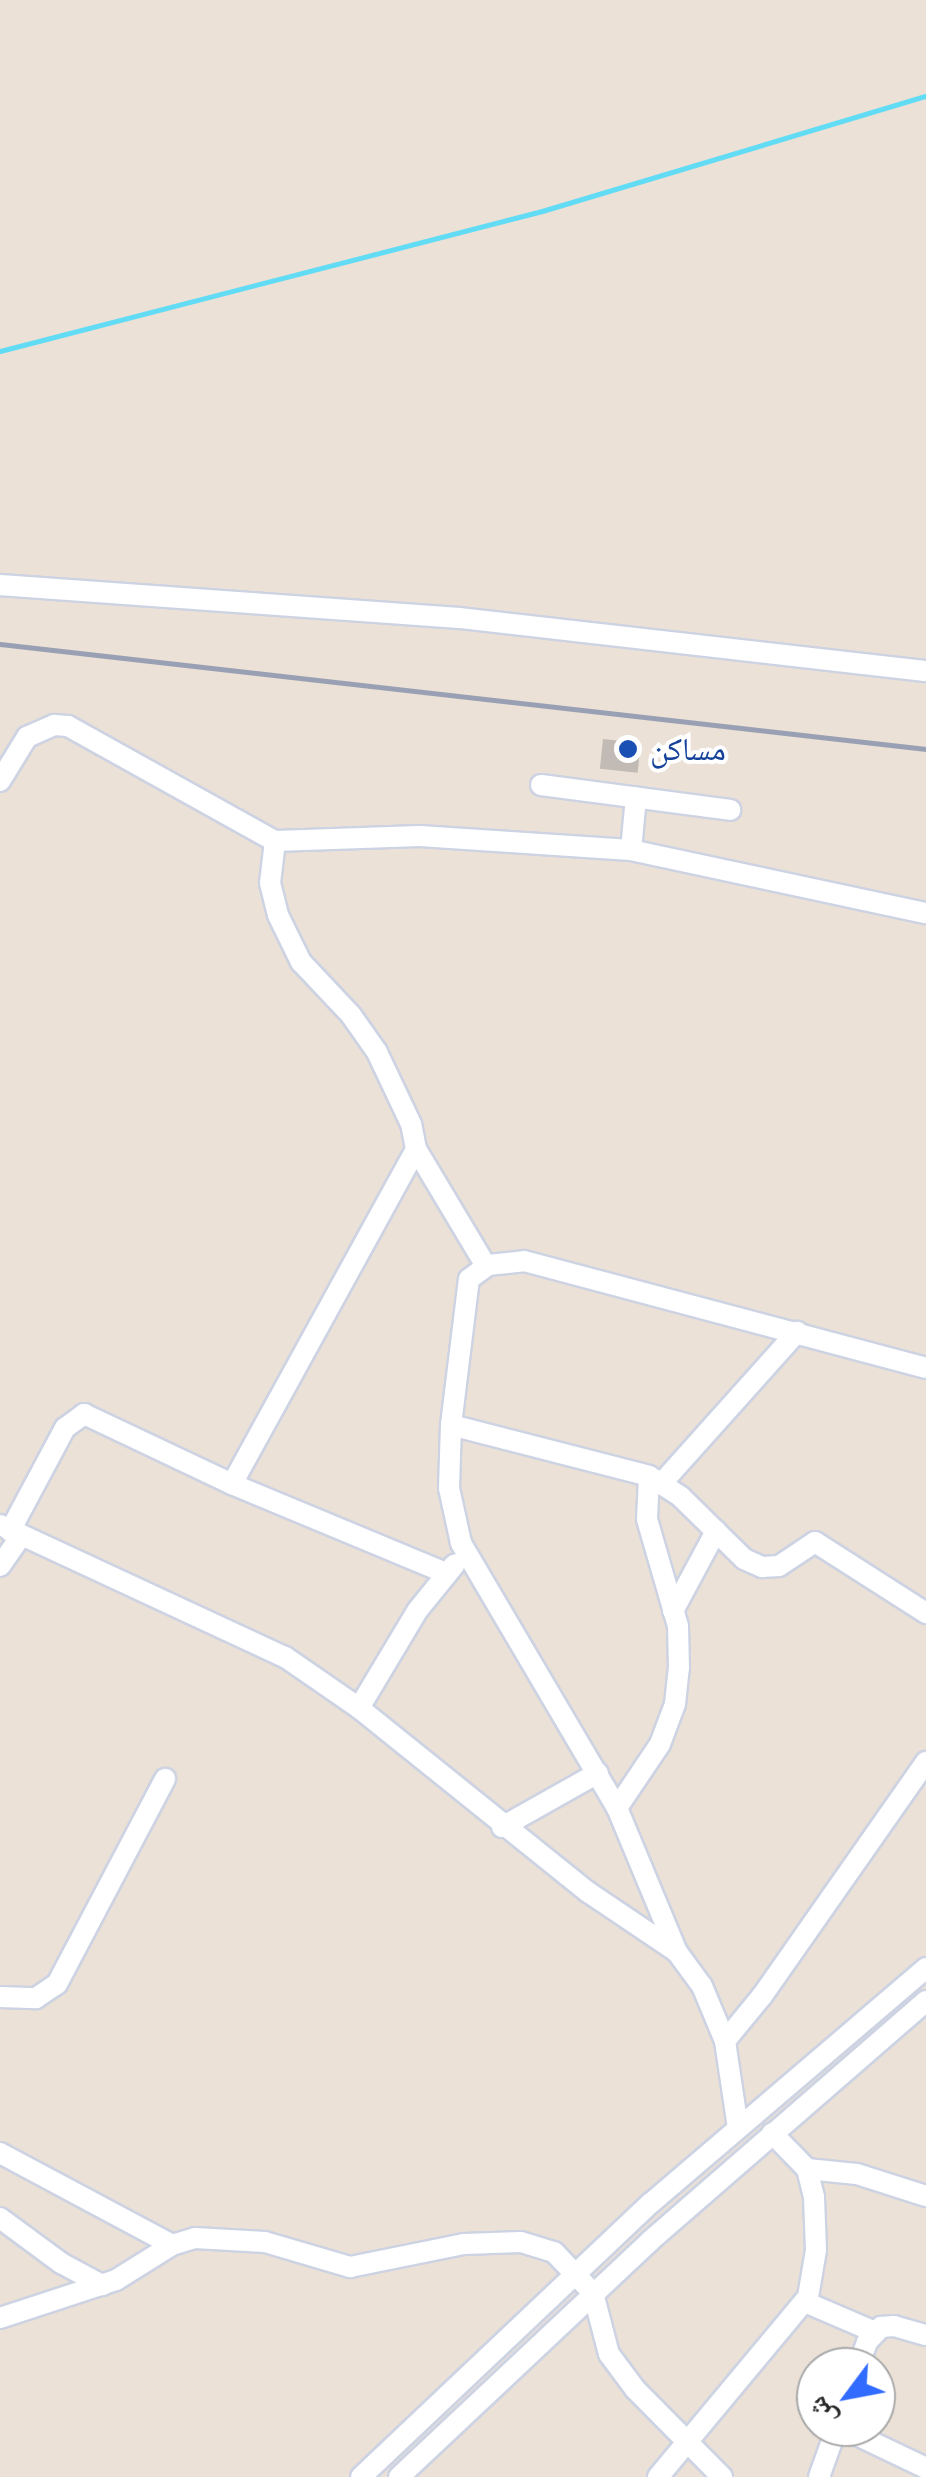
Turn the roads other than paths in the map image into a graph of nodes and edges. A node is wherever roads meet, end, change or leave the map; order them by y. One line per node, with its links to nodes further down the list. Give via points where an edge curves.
1 (0, 585): 2 (street, via 460,618)
2 (926, 671)
3 (0, 780): 7 (street, via 27,738 68,726)
4 (541, 785): 5 (street)
5 (636, 797): 6 (street); 8 (street)
6 (730, 810)
7 (276, 841): 8 (street, via 420,836); 10 (street, via 270,884 278,915 301,962 377,1052)
8 (630, 850): 9 (street)
9 (926, 913)
10 (416, 1149): 11 (street); 16 (street)
11 (486, 1266): 12 (street, via 524,1261); 14 (street, via 465,1292)
12 (797, 1332): 13 (street); 15 (street)
13 (926, 1368)
14 (451, 1425): 15 (street); 19 (street, via 449,1488)
15 (655, 1480): 18 (street); 22 (street, via 648,1519)
16 (232, 1484): 17 (street, via 95,1416 78,1415); 21 (street)
17 (10, 1531): 20 (street); 24 (street, via 270,1650)
18 (716, 1531): 22 (street); 23 (street, via 744,1559 768,1568 814,1542)
19 (466, 1553): 21 (street); 26 (street)
20 (0, 1566)
21 (446, 1573): 24 (street)
22 (673, 1611): 28 (street, via 675,1704 660,1744)
23 (926, 1614)
24 (359, 1708): 29 (street)
25 (926, 1762): 34 (street)
26 (598, 1773): 28 (street); 29 (street)
27 (165, 1779): 32 (street, via 57,1984 36,1998)
28 (617, 1808): 30 (street)
29 (502, 1827): 30 (street)
30 (677, 1952): 34 (street, via 702,1986)
31 (926, 1968): 35 (street)
32 (0, 1997)
33 (926, 2002): 36 (street)
34 (725, 2041): 35 (street)
35 (738, 2128): 42 (street)
36 (772, 2133): 38 (street); 44 (street)
37 (0, 2152): 41 (street)
38 (808, 2169): 39 (street, via 857,2174); 45 (street, via 816,2250)
39 (926, 2196)
40 (0, 2218): 43 (street)
41 (172, 2246): 42 (street, via 204,2238 266,2242 350,2267 505,2241 554,2252); 43 (street)
42 (575, 2272): 44 (street); 54 (street)
43 (102, 2285): 46 (street)
44 (593, 2293): 50 (street, via 609,2354); 55 (street)
45 (805, 2302): 47 (street); 50 (street)
46 (0, 2318)
47 (874, 2332): 48 (street, via 894,2326); 49 (street)
48 (926, 2335)
49 (867, 2347)
50 (686, 2441): 56 (street); 57 (street)
51 (831, 2447): 58 (street)
52 (881, 2447): 53 (street)
53 (926, 2468)
54 (361, 2477)
55 (399, 2477)
56 (658, 2477)
57 (722, 2477)
58 (820, 2477)

